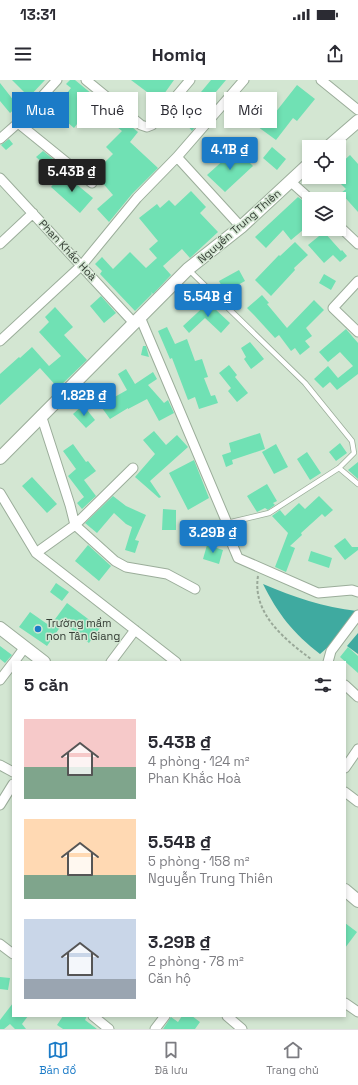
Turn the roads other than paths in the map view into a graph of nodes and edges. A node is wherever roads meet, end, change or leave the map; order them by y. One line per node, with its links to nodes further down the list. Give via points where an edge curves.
1 (57, 80): 6 (street)
2 (86, 80): 3 (street, via 141,125 148,127)
3 (190, 80)
4 (244, 80): 13 (street)
5 (321, 80): 7 (street)
6 (46, 92)
7 (358, 110)
8 (358, 121): 12 (street)
9 (12, 128): 11 (street)
10 (24, 128): 17 (street)
11 (0, 139)
12 (336, 140)
13 (177, 157): 20 (street); 24 (street, via 137,198)
14 (302, 170): 16 (street, Nguyễn Trung Thiên)
15 (0, 178): 19 (street, Phan Khắc Hoà)
16 (290, 181): 18 (street); 20 (street, Nguyễn Trung Thiên)
17 (92, 183)
18 (302, 192)
19 (33, 213): 22 (street); 24 (street, Phan Khắc Hoà)
20 (241, 227): 25 (street, Nguyễn Trung Thiên)
21 (346, 233): 23 (street)
22 (0, 244)
23 (358, 244)
24 (82, 264): 27 (street, Phan Khắc Hoà); 29 (street)
25 (188, 269): 27 (street, Nguyễn Trung Thiên); 33 (lane, via 305,383 352,441 354,453)
26 (358, 281): 28 (street, via 333,308)
27 (137, 320): 30 (street, Nguyễn Trung Thiên); 36 (street, Phan Khắc Hoà)
28 (358, 332)
29 (0, 341)
30 (41, 415): 31 (street, Nguyễn Trung Thiên); 37 (street)
31 (0, 458)
32 (134, 468): 37 (street)
33 (339, 468): 34 (lane); 36 (lane, via 269,513)
34 (358, 484)
35 (0, 493): 38 (street)
36 (227, 523): 40 (street, Phan Khắc Hoà, via 238,558 318,593 352,590)
37 (75, 525): 38 (street); 39 (street, via 126,567 167,574)
38 (36, 553): 43 (street)
39 (195, 589)
40 (358, 592)
41 (358, 615): 49 (street, via 331,651)
42 (0, 628): 44 (street)
43 (135, 630): 47 (street); 48 (street)
44 (25, 647): 45 (street); 46 (street)
45 (14, 661)
46 (43, 661)
47 (112, 661)
48 (175, 661)
49 (328, 661)
50 (12, 663): 51 (street)
51 (0, 680)
52 (346, 686): 53 (street)
53 (358, 697)
54 (358, 749): 56 (street)
55 (0, 765): 57 (street)
56 (346, 767)
57 (12, 771)
58 (12, 786): 61 (street)
59 (346, 793): 60 (street)
60 (358, 802)
61 (0, 805)
62 (346, 891): 63 (street)
63 (358, 901)
64 (0, 944): 65 (street)
65 (12, 953)
66 (346, 1004): 67 (street)
67 (358, 1012)
68 (94, 1017): 71 (street)
69 (164, 1017): 72 (street)
70 (228, 1017): 73 (street)
71 (109, 1029)
72 (155, 1029)
73 (242, 1029)

